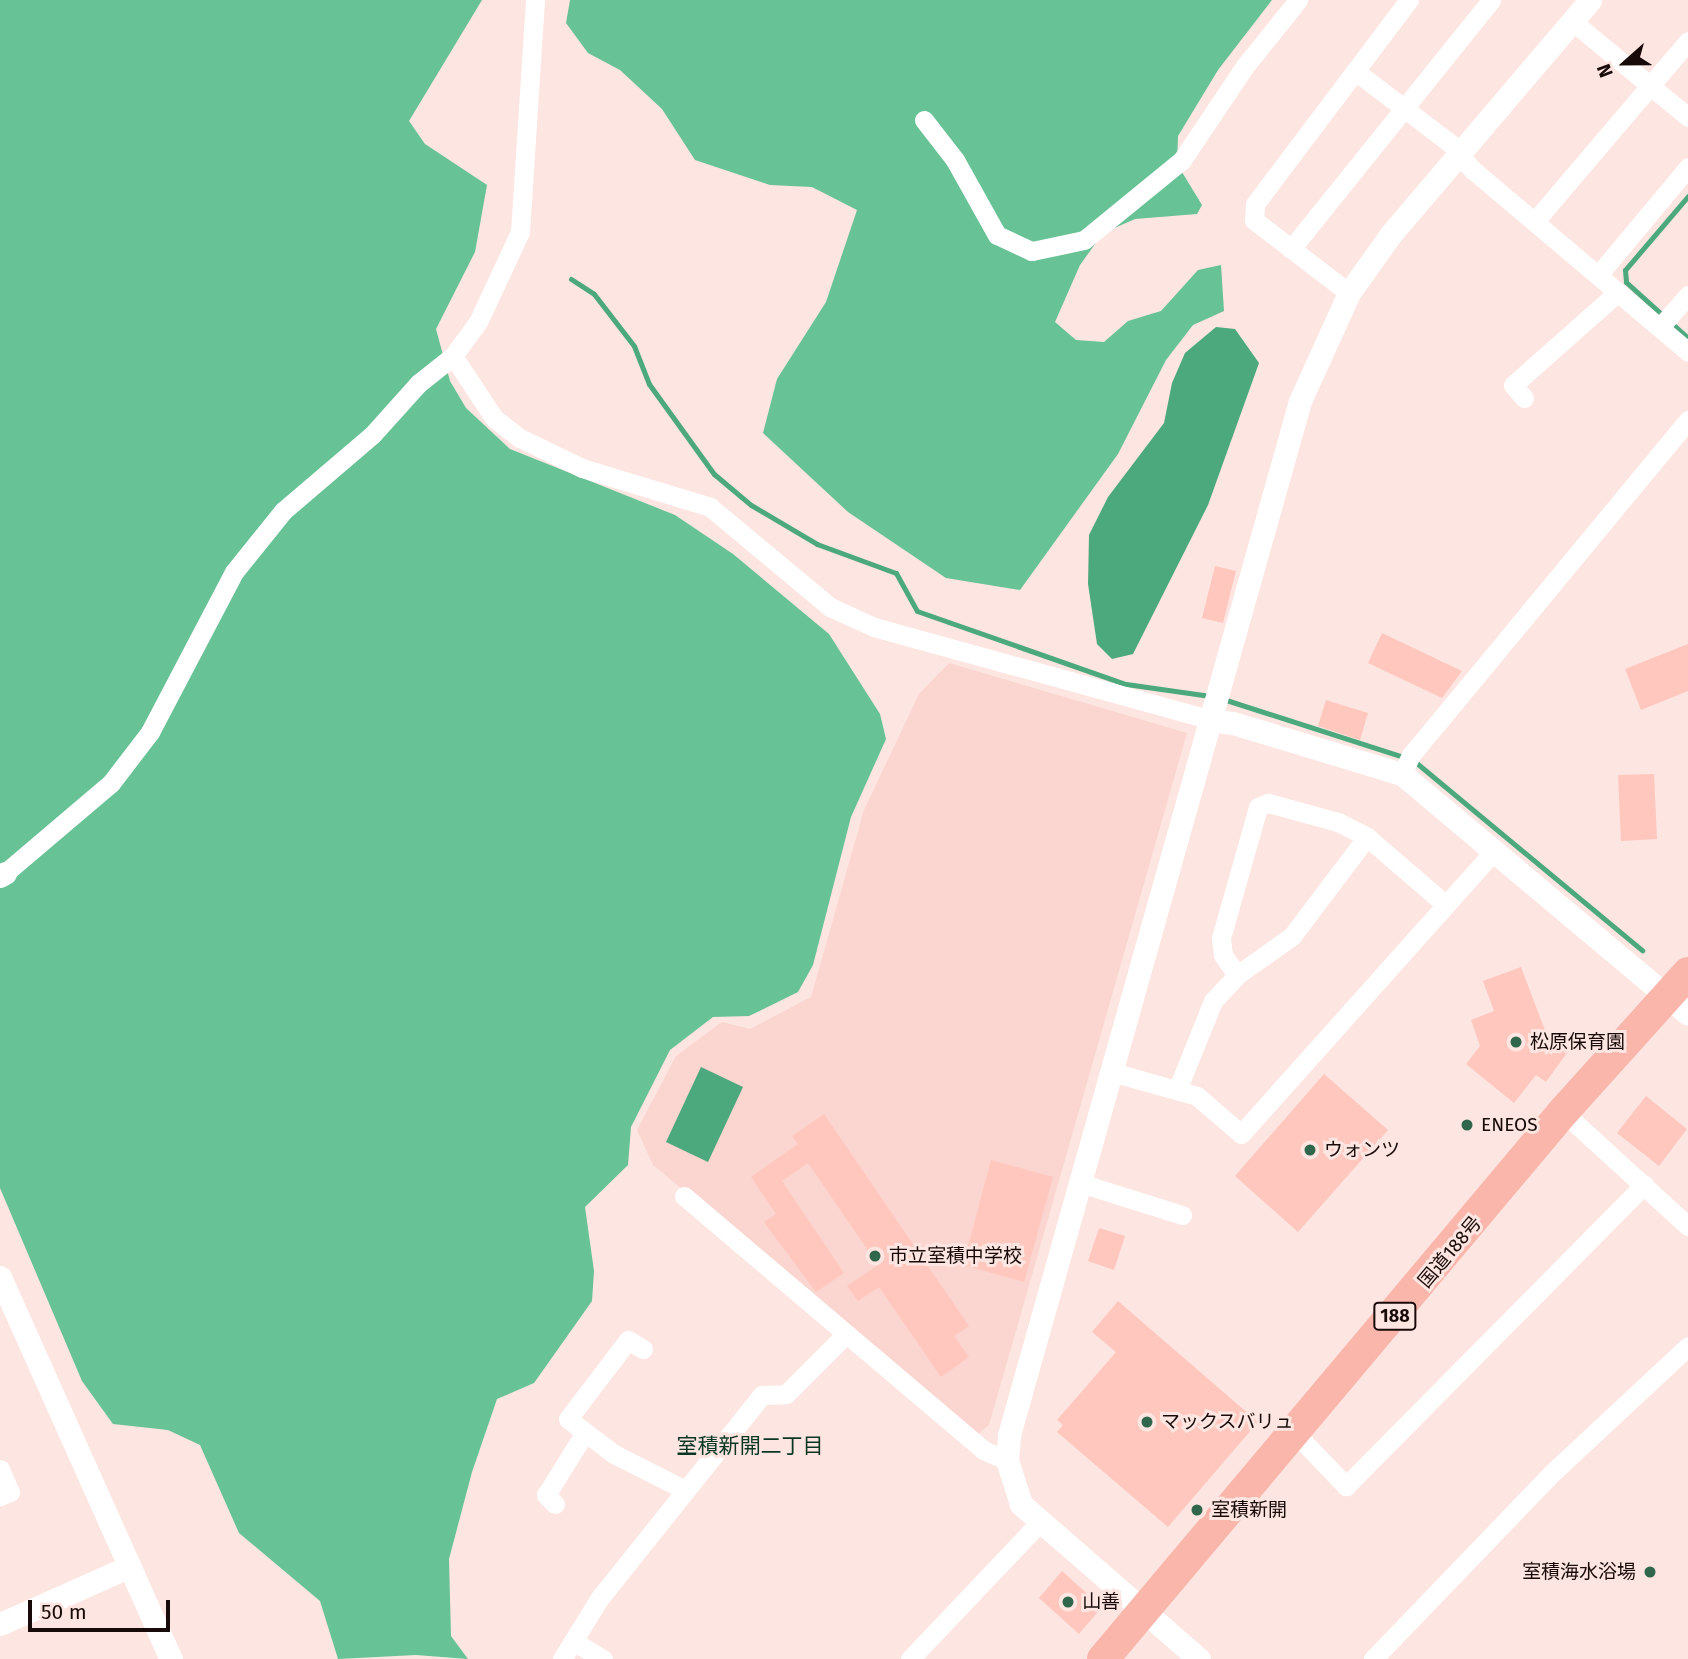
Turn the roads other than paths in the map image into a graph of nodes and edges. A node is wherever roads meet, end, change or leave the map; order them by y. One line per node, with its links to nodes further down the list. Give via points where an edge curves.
1 (535, 0): 23 (street, via 520,232 478,322)
2 (1298, 0): 12 (street, via 1245,66 1182,160 1084,240 1032,251 997,235 955,160)
3 (1409, 0): 8 (street)
4 (1491, 0): 10 (street)
5 (1590, 0): 6 (street)
6 (1572, 21): 9 (street); 13 (street)
7 (1688, 41): 9 (street)
8 (1355, 71): 10 (street); 16 (street, via 1255,204 1255,220)
9 (1650, 85): 11 (street); 15 (street)
10 (1405, 108): 13 (street); 16 (street)
11 (1688, 117)
12 (925, 120)
13 (1460, 155): 15 (street); 19 (street, via 1391,234)
14 (1688, 167): 17 (street)
15 (1535, 221): 17 (street)
16 (1291, 249): 19 (street)
17 (1599, 274): 18 (street)
18 (1618, 292): 21 (street); 24 (street, via 1513,385)
19 (1349, 293): 26 (street, via 1300,401)
20 (1688, 295): 21 (street)
21 (1660, 327): 22 (street)
22 (1688, 352)
23 (453, 356): 26 (street, via 495,418 520,438 582,468 710,507 830,607 874,627); 30 (street, via 419,383 373,435 283,511 234,572 150,732 111,783)
24 (1524, 398)
25 (1688, 421): 27 (street, via 1410,755)
26 (1211, 720): 27 (street); 35 (street)
27 (1402, 774): 29 (street)
28 (1367, 837): 31 (street); 33 (street, via 1292,936); 33 (street, via 1338,822 1268,803 1258,807 1221,938 1223,955)
29 (1493, 852): 31 (street); 34 (street)
30 (3, 874)
31 (1446, 904): 36 (street, via 1241,1134 1197,1096)
32 (1688, 973): 34 (highway, 国道188号 / 188)
33 (1237, 975): 36 (street, via 1213,1001)
34 (1678, 1006): 37 (highway, 国道188号 / 188)
35 (1112, 1072): 36 (street); 38 (street)
36 (1178, 1088)
37 (1563, 1112): 39 (street); 47 (highway, 国道188号 / 188)
38 (1080, 1183): 41 (street); 49 (street, via 1009,1435)
39 (1644, 1185): 42 (street); 47 (street, via 1346,1486)
40 (684, 1196): 44 (street)
41 (1182, 1215)
42 (1688, 1226)
43 (0, 1277): 55 (street)
44 (845, 1335): 49 (street, via 984,1450); 51 (street, via 786,1394 762,1395)
45 (1688, 1346): 65 (street, via 1552,1473)
46 (643, 1349): 48 (street, via 628,1340 568,1419)
47 (1295, 1433): 56 (highway, 国道188号 / 188)
48 (584, 1434): 51 (street); 53 (street, via 545,1495)
49 (1007, 1460): 54 (street, via 1021,1504)
50 (0, 1469): 52 (street, via 10,1492)
51 (684, 1489): 58 (street, via 599,1599)
52 (0, 1496)
53 (555, 1504)
54 (1039, 1523): 56 (street); 62 (street)
55 (130, 1566): 57 (street); 59 (street)
56 (1143, 1611): 63 (highway, 国道188号 / 188); 64 (street)
57 (0, 1624)
58 (573, 1641): 60 (street); 61 (street)
59 (172, 1659)
60 (562, 1659)
61 (603, 1659)
62 (910, 1659)
63 (1103, 1659)
64 (1199, 1659)
65 (1373, 1659)

